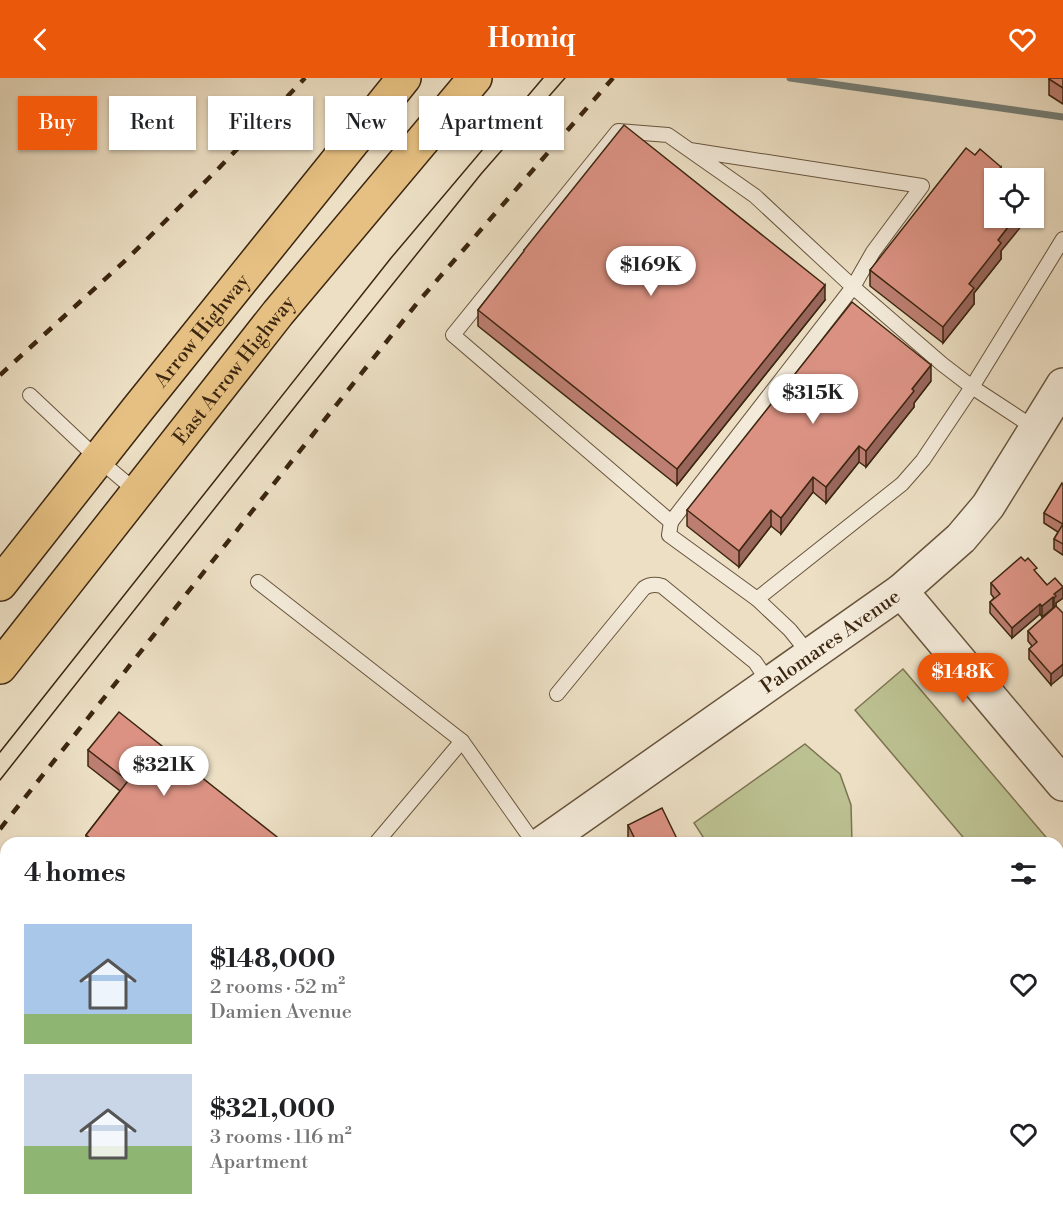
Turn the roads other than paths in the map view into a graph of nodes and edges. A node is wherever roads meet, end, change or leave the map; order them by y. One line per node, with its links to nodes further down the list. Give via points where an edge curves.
1 (404, 78): 10 (main road, Arrow Highway)
2 (475, 78): 11 (main road, East Arrow Highway, via 278,313)
3 (690, 150): 5 (lane, via 755,196); 5 (lane, via 922,186 873,252); 12 (lane, via 668,135 618,131 453,335)
4 (1063, 239): 7 (lane)
5 (853, 287): 7 (lane); 12 (lane)
6 (1063, 385): 9 (street, Palomares Avenue)
7 (972, 387): 9 (lane); 16 (lane, via 902,484)
8 (30, 395): 10 (lane)
9 (1036, 429): 15 (street, Palomares Avenue, via 988,506 962,538)
10 (98, 459): 11 (lane); 14 (main road, Arrow Highway)
11 (137, 492): 18 (main road, East Arrow Highway)
12 (671, 522): 16 (lane, via 669,535)
13 (258, 582): 21 (lane)
14 (0, 584)
15 (901, 591): 17 (street, Palomares Avenue); 22 (street)
16 (757, 599): 17 (lane)
17 (810, 654): 19 (street, Palomares Avenue)
18 (0, 667)
19 (770, 684): 20 (lane, via 755,662 662,586 649,585); 25 (street, Palomares Avenue)
20 (556, 694)
21 (462, 741): 23 (lane); 24 (lane)
22 (1063, 784)
23 (381, 837)
24 (530, 837)
25 (552, 837)

